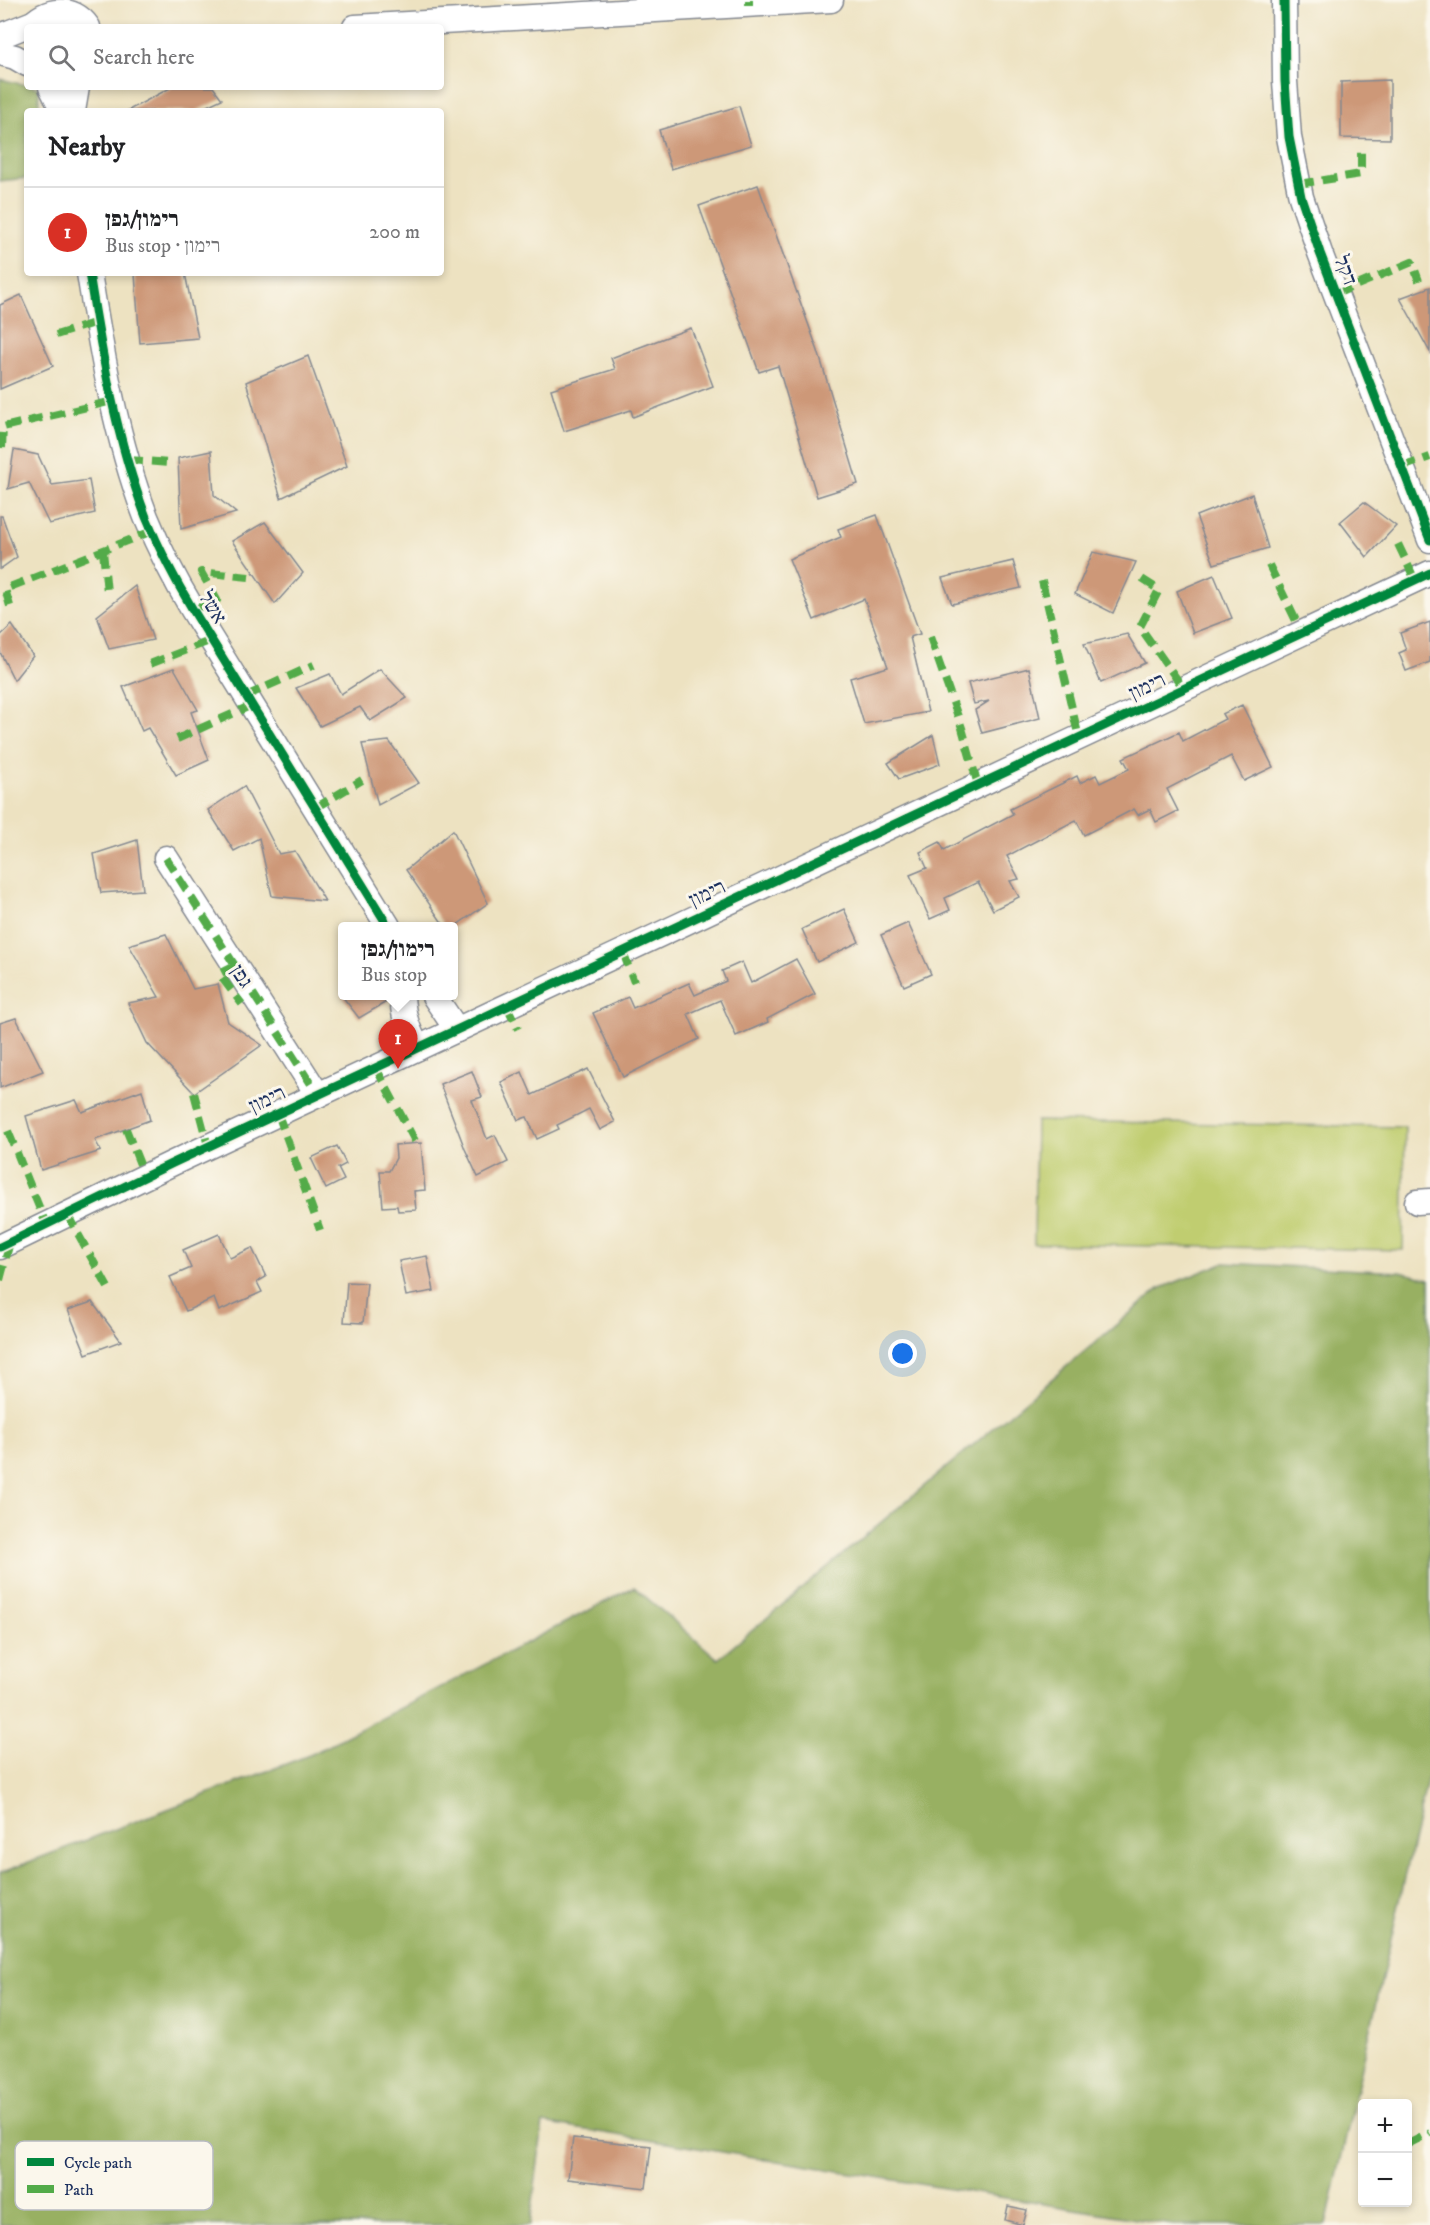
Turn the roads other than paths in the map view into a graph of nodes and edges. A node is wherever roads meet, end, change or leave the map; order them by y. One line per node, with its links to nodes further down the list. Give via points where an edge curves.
1 (831, 0): 3 (street)
2 (1284, 0): 16 (street, דקל, via 1289,137 1301,197)
3 (749, 2): 6 (street)
4 (83, 19): 5 (street, via 55,11)
5 (33, 21)
6 (402, 24)
7 (24, 25): 8 (street)
8 (0, 36)
9 (0, 53): 10 (street)
10 (24, 61)
11 (52, 90): 13 (street)
12 (76, 90): 14 (street)
13 (62, 108)
14 (74, 108)
15 (90, 276): 19 (street, אשל, via 103,356 130,470 146,517 189,603)
16 (1430, 540)
17 (1430, 573): 22 (street, רימון)
18 (166, 858): 24 (street, גפן)
19 (385, 922)
20 (402, 1000): 23 (street, via 407,1029)
21 (437, 1000): 22 (street)
22 (457, 1030): 23 (street, רימון)
23 (417, 1048): 24 (street, רימון)
24 (318, 1095): 25 (street, רימון)
25 (0, 1246)

